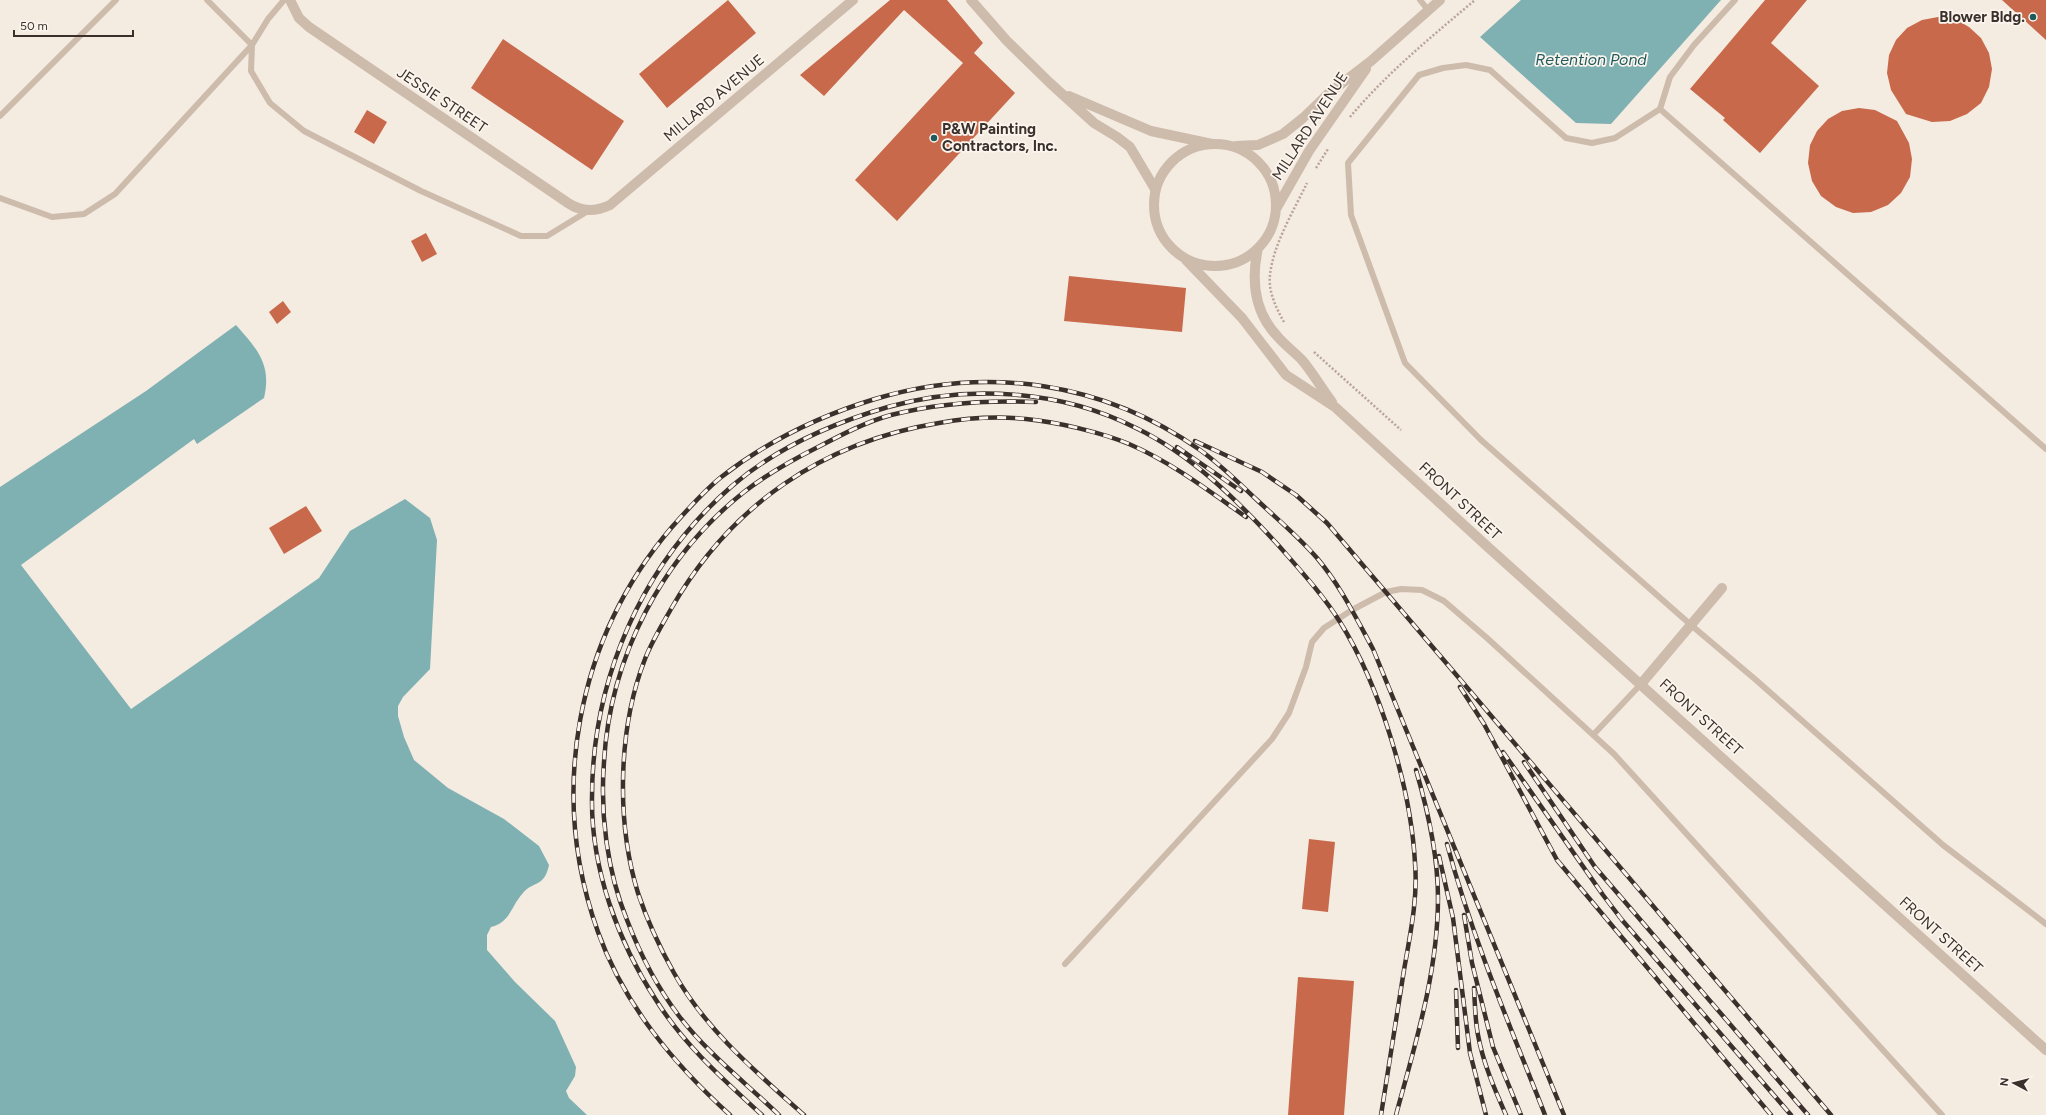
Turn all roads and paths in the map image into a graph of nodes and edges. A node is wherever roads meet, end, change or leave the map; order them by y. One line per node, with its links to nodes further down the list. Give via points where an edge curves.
1 (116, 0): 15 (lane)
2 (207, 0): 11 (lane)
3 (284, 0): 11 (lane, via 268,19)
4 (290, 0): 21 (street, JESSIE STREET, via 299,18 308,27 575,208)
5 (852, 0): 21 (street, MILLARD AVENUE, via 610,205)
6 (971, 0): 13 (street, via 1010,44)
7 (1420, 0): 10 (lane)
8 (1440, 0): 10 (street, MILLARD AVENUE)
9 (1735, 0): 14 (lane, via 1694,45 1670,77)
10 (1428, 10): 12 (street, MILLARD AVENUE)
11 (252, 45): 19 (lane, via 115,194 84,214 52,218); 21 (lane, via 251,71 270,103 304,131 421,191 521,236 547,236)
12 (1371, 61): 17 (street, MILLARD AVENUE, via 1328,94 1283,134 1258,145); 20 (street, MILLARD AVENUE, via 1309,151)
13 (1063, 94): 16 (street, via 1151,131); 18 (street, via 1094,123 1130,147)
14 (1660, 108): 25 (lane); 27 (lane, via 1615,138 1592,143 1566,138 1490,70 1466,65 1419,75 1348,163 1351,215 1405,363 1481,440)
15 (0, 116)
16 (1212, 144): 17 (street); 18 (street, via 1197,146 1178,156 1164,170)
17 (1231, 146): 20 (street, via 1250,155 1265,170 1274,188)
18 (1155, 189): 23 (street, via 1154,214 1159,232 1170,248)
19 (0, 198)
20 (1276, 209): 22 (street, via 1271,230)
21 (589, 210)
22 (1258, 248): 23 (street, via 1247,258 1228,266 1206,266); 24 (street, FRONT STREET, via 1254,287 1264,318 1277,336 1302,360)
23 (1186, 260): 24 (street, FRONT STREET, via 1242,318 1286,375)
24 (1335, 407): 28 (street, FRONT STREET, via 1494,554)
25 (2046, 449)
26 (1722, 588): 27 (street)
27 (1691, 625): 28 (street); 30 (lane, via 1943,845)
28 (1641, 684): 29 (lane); 32 (street, FRONT STREET)
29 (1593, 735): 31 (lane, via 1444,601 1422,590 1401,588 1386,592 1324,628 1312,642 1289,713 1272,740); 33 (lane, via 1614,754)
30 (2046, 924)
31 (1065, 964)
32 (2046, 1050)
33 (1942, 1115)

